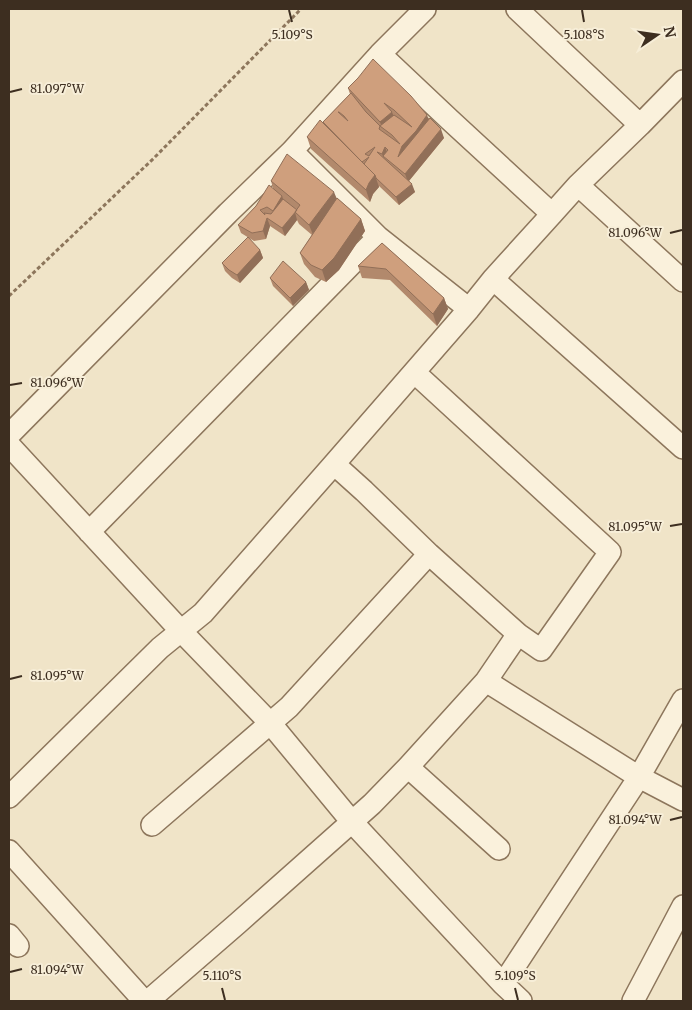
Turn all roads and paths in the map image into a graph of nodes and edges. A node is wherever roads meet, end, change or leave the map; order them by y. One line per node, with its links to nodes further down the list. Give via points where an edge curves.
1 (301, 9): 13 (path, via 154,158)
2 (425, 9): 4 (street)
3 (517, 9): 6 (street)
4 (380, 54): 7 (street); 9 (street)
5 (683, 81): 6 (street)
6 (640, 126): 8 (street)
7 (292, 151): 10 (street); 16 (street)
8 (578, 185): 9 (street); 12 (street)
9 (552, 214): 11 (street)
10 (378, 237): 14 (street); 20 (street)
11 (493, 279): 14 (street); 18 (street)
12 (683, 281)
13 (9, 296)
14 (469, 309): 15 (street)
15 (414, 372): 19 (street); 23 (street, via 610,552 541,650)
16 (9, 435)
17 (9, 445): 20 (street)
18 (683, 448)
19 (334, 464): 21 (street); 22 (street, via 204,613)
20 (89, 532): 22 (street)
21 (429, 554): 23 (street); 26 (street)
22 (181, 631): 26 (street); 29 (street)
23 (518, 634): 24 (street)
24 (486, 681): 27 (street); 28 (street)
25 (683, 700): 28 (street)
26 (271, 724): 31 (street); 32 (street)
27 (408, 767): 31 (street); 33 (street)
28 (639, 778): 30 (street); 36 (street)
29 (9, 798)
30 (683, 800)
31 (352, 822): 36 (street); 37 (street)
32 (152, 825)
33 (499, 849)
34 (9, 851): 37 (street)
35 (681, 917): 39 (street)
36 (503, 984): 38 (street)
37 (146, 1001)
38 (521, 1001)
39 (633, 1001)

